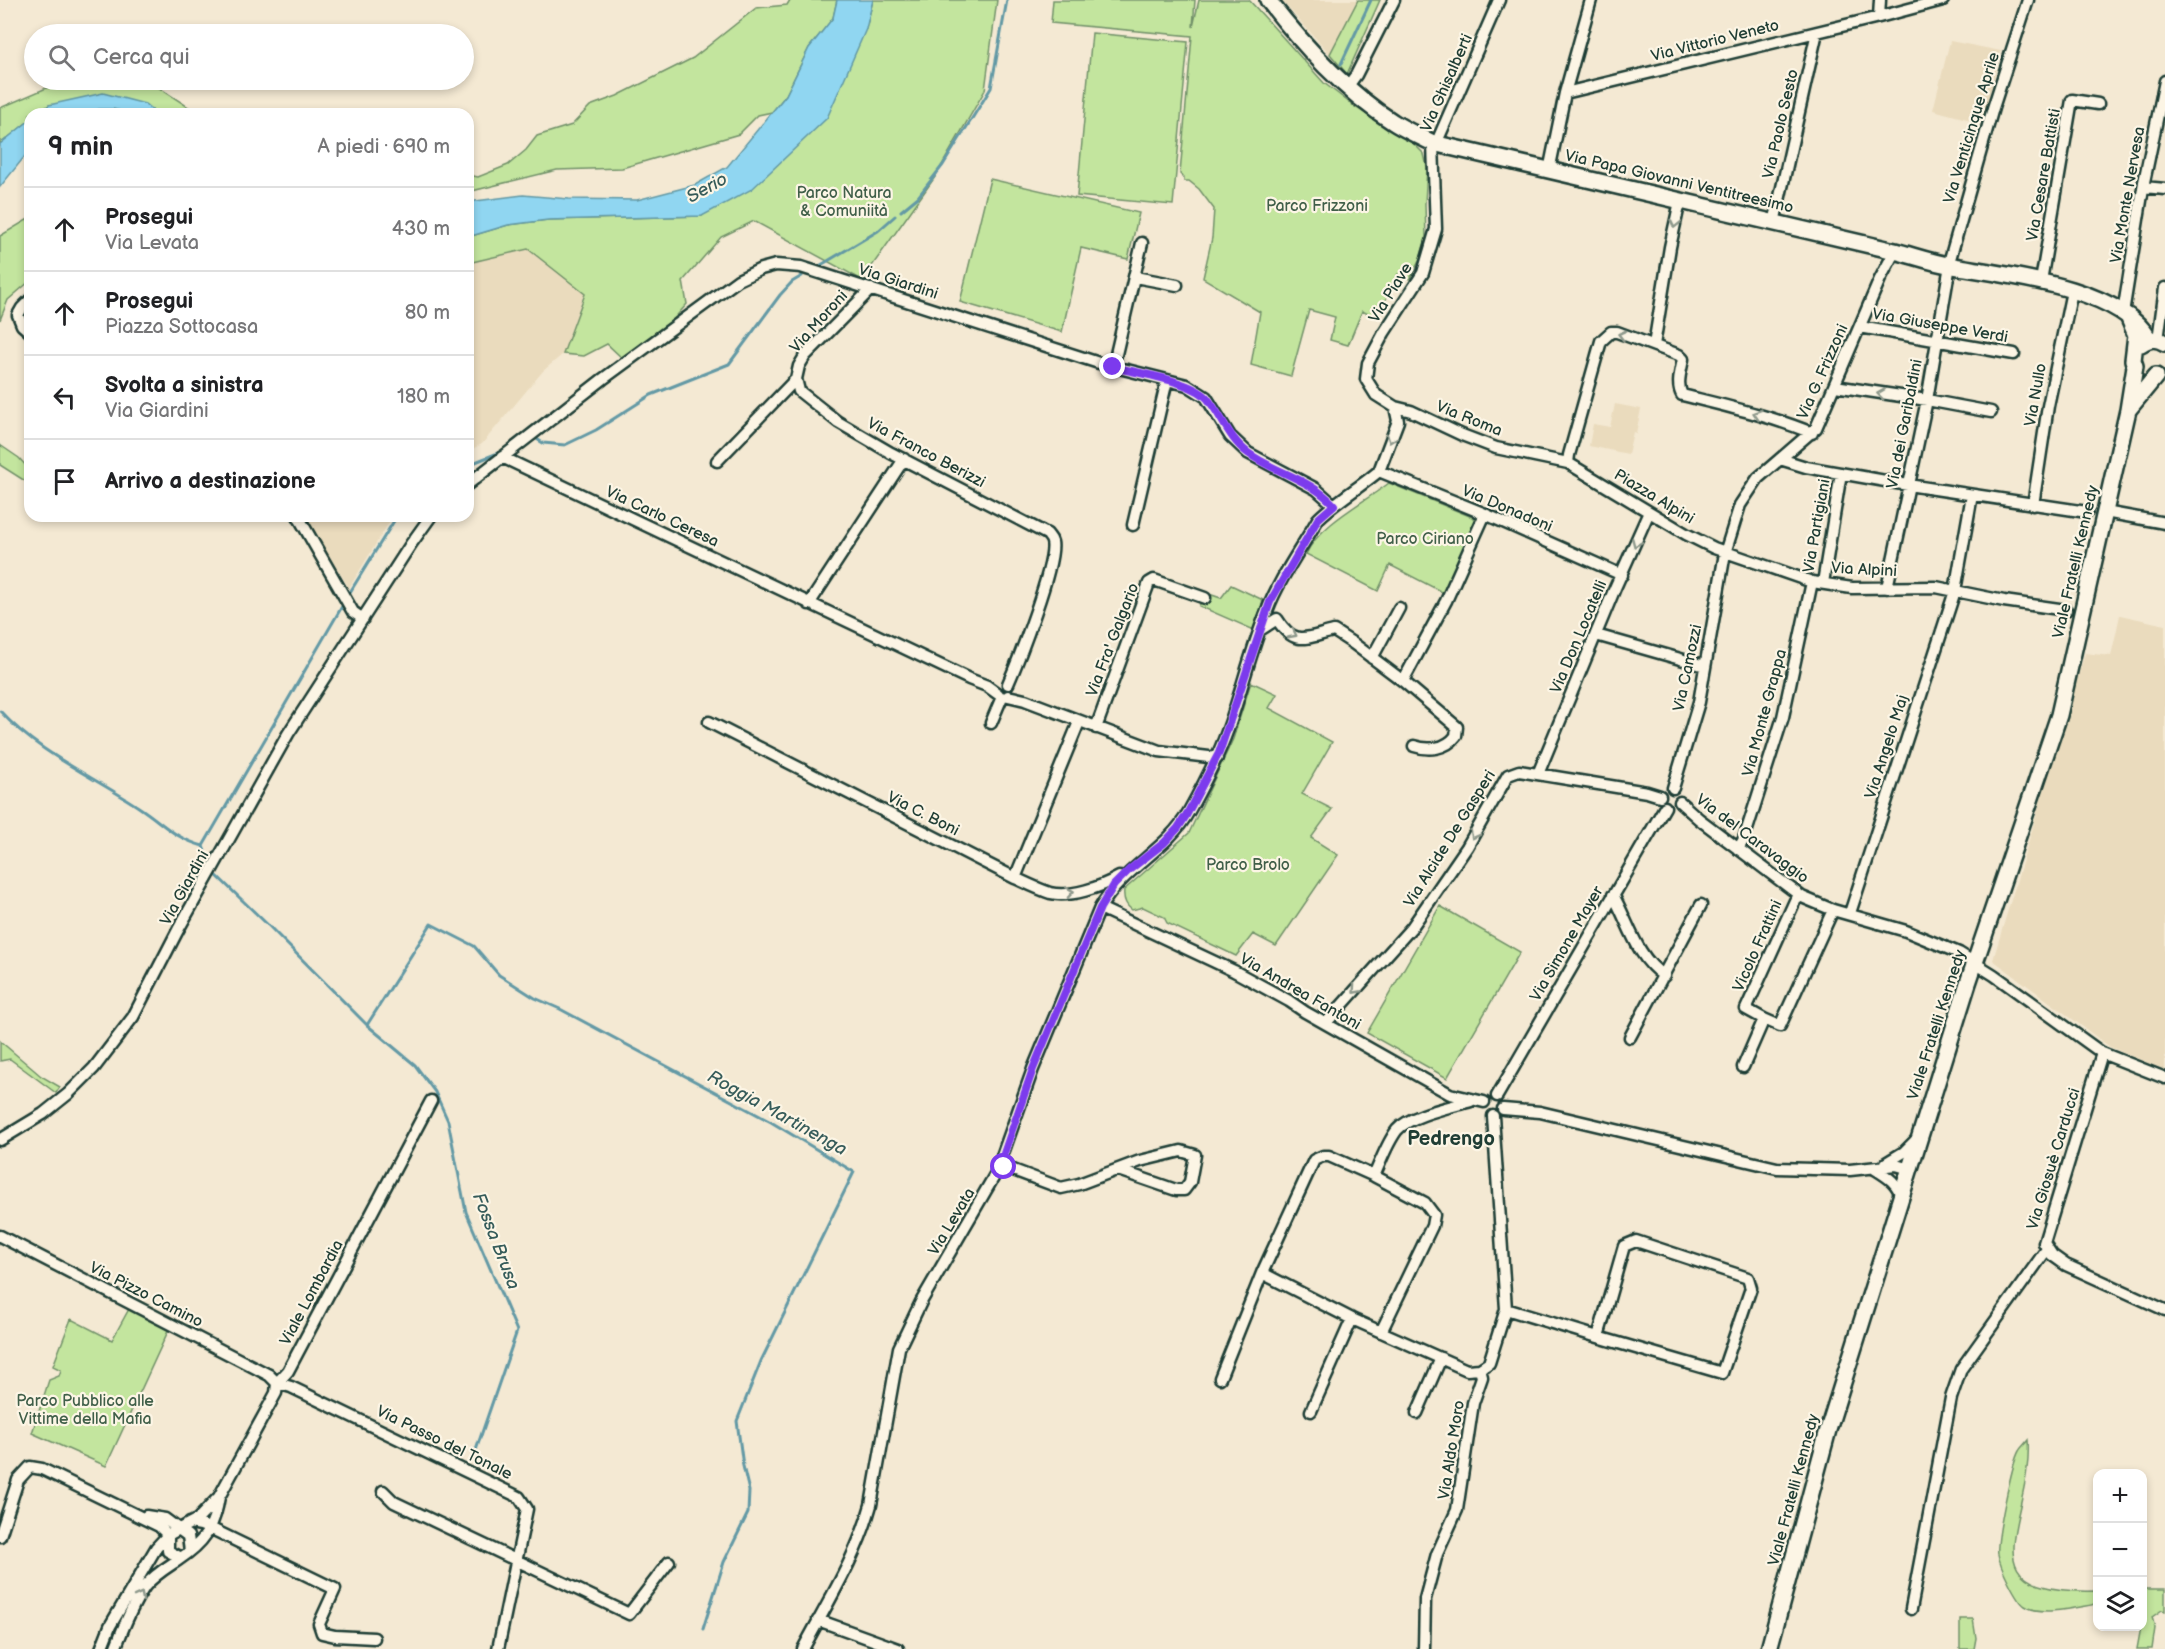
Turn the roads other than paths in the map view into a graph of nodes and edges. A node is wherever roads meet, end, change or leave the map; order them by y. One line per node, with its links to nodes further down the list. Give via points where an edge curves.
1 (1268, 0): 11 (street, Via Papa Giovanni Ventitreesimo)
2 (1394, 0): 11 (street)
3 (1499, 0): 14 (street, Via Ghisalberti)
4 (1591, 0): 12 (street)
5 (1880, 0): 8 (street)
6 (1942, 0): 8 (street, Via Vittorio Veneto)
7 (2028, 0): 22 (street, Via Venticinque Aprile, via 1990,118)
8 (1879, 17): 9 (street, Via Vittorio Veneto)
9 (1817, 32): 12 (street, Via Vittorio Veneto); 19 (street, Via Paolo Sesto)
10 (2165, 81): 16 (street, Via Monte Nervesa)
11 (1347, 87): 14 (street, Via Papa Giovanni Ventitreesimo, via 1392,122)
12 (1565, 93): 15 (street)
13 (2098, 104): 24 (street, Via Cesare Battisti, via 2072,100)
14 (1435, 144): 15 (street, Via Papa Giovanni Ventitreesimo); 45 (street, Via Piave, via 1436,230 1429,257 1366,371 1366,379 1376,395)
15 (1549, 171): 18 (street, Via Papa Giovanni Ventitreesimo)
16 (2144, 186): 17 (street); 30 (street, Via Monte Nervesa)
17 (2165, 189)
18 (1680, 201): 19 (street, Via Papa Giovanni Ventitreesimo); 35 (street, one-way to 35)
19 (1773, 223): 21 (street, Via Papa Giovanni Ventitreesimo)
20 (1142, 243): 23 (street)
21 (1895, 250): 22 (street, Via Papa Giovanni Ventitreesimo); 32 (street, Via G. Frizzoni)
22 (1950, 266): 24 (street, Via Papa Giovanni Ventitreesimo); 34 (street, Via dei Garibaldini)
23 (1135, 277): 25 (street); 39 (street)
24 (2041, 281): 28 (street, Via Papa Giovanni Ventitreesimo)
25 (1177, 285)
26 (2165, 288): 33 (street)
27 (871, 289): 39 (street, Via Giardini); 41 (street, Via Moroni, via 805,356); 49 (street, Via Giardini, via 788,265 750,273)
28 (2072, 291): 30 (street, Via Papa Giovanni Ventitreesimo); 60 (street, Via Nullo)
29 (24, 306): 31 (street, via 18,315)
30 (2126, 315): 33 (street, Via Papa Giovanni Ventitreesimo); 36 (street, via 2136,335)
31 (24, 327)
32 (1860, 327): 34 (street, Via Giuseppe Verdi); 43 (street, Via G. Frizzoni)
33 (2158, 340): 36 (street)
34 (1937, 341): 37 (street, Via Giuseppe Verdi); 44 (street, Via dei Garibaldini)
35 (1654, 345): 48 (street, one-way to 35, via 1682,395 1679,389 1683,359); 53 (street, one-way to 53, via 1617,332 1600,341 1601,350)
36 (2135, 349): 38 (street, Viale Fratelli Kennedy)
37 (2014, 354)
38 (2135, 366): 40 (street, via 2145,375); 46 (street, Viale Fratelli Kennedy)
39 (1113, 367): 42 (street, Via Giardini)
40 (2162, 375): 46 (street, Viale Fratelli Kennedy)
41 (796, 379): 50 (street, Via Franco Berizzi, via 799,391 837,422); 52 (street, Via Moroni)
42 (1167, 380): 59 (street, Via Giardini, via 1187,385 1206,397 1230,436 1248,453 1316,489); 68 (street)
43 (1835, 386): 44 (street, one-way to 43); 48 (street, Via G. Frizzoni)
44 (1927, 400): 47 (street); 57 (street, Via dei Garibaldini)
45 (1395, 407): 53 (street, Via Roma, via 1496,448); 54 (street, one-way to 54, via 1398,421)
46 (2128, 410): 63 (street, Viale Fratelli Kennedy)
47 (1991, 412)
48 (1812, 433): 51 (street, Via G. Frizzoni)
49 (502, 457): 56 (street, Via Giardini); 76 (street, Via Carlo Ceresa)
50 (904, 459): 76 (street); 86 (street, Via Franco Berizzi, via 1047,534 1052,542 1039,602)
51 (1780, 459): 55 (street); 69 (street, Via G. Frizzoni, via 1749,490)
52 (717, 461)
53 (1568, 464): 61 (street, Piazza Alpini)
54 (1379, 471): 59 (street, Via Levata); 64 (street, Via Donadoni)
55 (1841, 473): 57 (street); 71 (street, Via Partigiani)
56 (474, 479)
57 (1908, 485): 58 (street); 72 (street, Via dei Garibaldini)
58 (1972, 495): 60 (street); 73 (street, Via Angelo Maj)
59 (1334, 505): 75 (street, Via Levata, via 1318,519)
60 (2033, 505): 62 (street)
61 (1649, 512): 69 (street, Piazza Alpini); 70 (street, Via Don Locatelli, one-way to 70)
62 (2087, 512)
63 (2105, 512): 67 (street); 107 (street, Viale Fratelli Kennedy, via 2059,715)
64 (1485, 514): 70 (street, Via Donadoni); 85 (street, via 1446,601)
65 (301, 522): 79 (street)
66 (427, 522): 79 (street, Via Giardini)
67 (2165, 523)
68 (1133, 525)
69 (1725, 552): 71 (street, Via Alpini); 84 (street, Via Camozzi)
70 (1623, 575): 82 (street, Via Don Locatelli)
71 (1817, 583): 72 (street, Via Alpini); 98 (street, Via Monte Grappa, via 1782,717)
72 (1887, 588): 73 (street, Via Alpini, via 1936,587)
73 (1955, 591): 78 (street, Via Alpini); 106 (street, Via Angelo Maj)
74 (1205, 598): 90 (street, Via Fra' Galgario, via 1154,580 1149,583)
75 (1270, 602): 80 (street); 81 (street, Via Levata)
76 (808, 604): 86 (street, Via Carlo Ceresa, via 969,679)
77 (1399, 608): 83 (street)
78 (2066, 610)
79 (358, 615): 122 (street, Via Giardini, via 178,930 133,1017 94,1068 68,1094)
80 (1277, 619): 81 (street); 83 (street, one-way to 83, via 1292,636 1302,639 1334,632)
81 (1259, 630): 92 (street, Via Levata)
82 (1596, 636): 84 (street); 93 (street, Via Don Locatelli)
83 (1372, 658): 85 (street)
84 (1705, 666): 94 (street, Via Camozzi, via 1699,702)
85 (1403, 681): 91 (street, via 1457,727 1449,744 1438,748)
86 (1004, 690): 88 (street, Via Carlo Ceresa); 89 (street)
87 (709, 722): 100 (street, Via C. Boni)
88 (1079, 722): 90 (street, Via Carlo Ceresa); 100 (street)
89 (991, 723)
90 (1096, 728): 92 (street, Via Carlo Ceresa, via 1159,751)
91 (1413, 746)
92 (1217, 758): 99 (street, Via Levata, via 1178,828)
93 (1538, 774): 95 (street); 110 (street, Via Alcide De Gasperi, one-way to 110, via 1520,771 1508,775 1467,846 1412,927)
94 (1673, 789): 95 (street, via 1665,789); 96 (street)
95 (1660, 796): 97 (street)
96 (1680, 802): 97 (street, via 1674,808); 98 (street, Via del Caravaggio)
97 (1665, 807): 101 (street, Via Simone Mayer)
98 (1738, 849): 102 (street, Via del Caravaggio)
99 (1129, 870): 100 (street, Via C. Boni, one-way to 99, via 1062,894 1105,885); 104 (street, Via Levata)
100 (1015, 878)
101 (1613, 894): 108 (street, via 1642,955); 115 (street, Via Simone Mayer)
102 (1798, 894): 105 (street, Via del Caravaggio); 109 (street, Vicolo Frattini, via 1746,1009)
103 (1701, 905): 108 (street)
104 (1100, 908): 110 (street, Via Andrea Fantoni, via 1234,971); 123 (street, Via Levata, via 1033,1069)
105 (1833, 910): 106 (street, Via del Caravaggio); 109 (street, via 1780,1026)
106 (1850, 913): 107 (street, Via del Caravaggio, via 1906,931)
107 (1975, 962): 112 (street, Via del Caravaggio); 121 (street, Viale Fratelli Kennedy)
108 (1664, 976): 111 (street)
109 (1764, 1020): 113 (street)
110 (1326, 1023): 117 (street, Via Andrea Fantoni, via 1450,1094)
111 (1630, 1037)
112 (2102, 1053): 114 (street, Via del Caravaggio); 130 (street, Via Giosuè Carducci, via 2047,1231)
113 (1743, 1067)
114 (2165, 1078)
115 (1497, 1096): 118 (street, via 1491,1095); 119 (street, via 1503,1101)
116 (431, 1101): 140 (street, Viale Lombardia, via 288,1371)
117 (1471, 1101): 118 (street, Via Andrea Fantoni); 127 (street, via 1399,1128)
118 (1484, 1102): 120 (street, via 1484,1110)
119 (1503, 1109): 120 (street); 124 (street, via 1540,1112 1777,1168)
120 (1493, 1116): 132 (street, Via Aldo Moro)
121 (1922, 1132): 124 (street, via 1904,1152); 125 (street, Viale Fratelli Kennedy)
122 (0, 1140)
123 (1000, 1165): 126 (street, via 1061,1188); 153 (street, Via Levata, via 899,1348 865,1526)
124 (1875, 1169): 125 (street, via 1896,1165); 128 (street, via 1891,1179)
125 (1910, 1169): 128 (street, Viale Fratelli Kennedy)
126 (1118, 1170): 126 (street, via 1180,1151 1195,1155 1190,1182 1184,1190)
127 (1374, 1176): 131 (street, via 1329,1156 1314,1160); 135 (street, via 1425,1203 1434,1215)
128 (1902, 1198): 161 (street, Viale Fratelli Kennedy, via 1828,1430)
129 (0, 1236): 140 (street, Via Pizzo Camino, via 269,1375)
130 (2047, 1249): 133 (street, Via Giosuè Carducci, via 2066,1265); 152 (street, via 1961,1369 1951,1398)
131 (1263, 1273): 134 (street); 139 (street)
132 (1506, 1309): 136 (street); 138 (street, Via Aldo Moro, via 1489,1363)
133 (2165, 1310)
134 (1353, 1319): 135 (street); 141 (street)
135 (1381, 1332): 137 (street)
136 (1598, 1337): 136 (street, via 1624,1246 1636,1241 1748,1278 1751,1288 1722,1373)
137 (1441, 1358): 138 (street, via 1467,1370); 142 (street)
138 (1480, 1369): 160 (street, Via Aldo Moro, via 1482,1377 1473,1403 1457,1510 1437,1554 1425,1599)
139 (1220, 1378)
140 (276, 1383): 144 (street, Viale Lombardia, via 276,1393); 150 (street, Via Passo del Tonale, via 519,1497 527,1509)
141 (1311, 1411)
142 (1417, 1413)
143 (383, 1491): 150 (street, via 394,1502)
144 (219, 1497): 145 (street, Viale Lombardia, via 198,1519); 146 (street, Viale Lombardia)
145 (189, 1522): 146 (street); 147 (street, Viale Lombardia)
146 (211, 1529): 149 (street, Viale Lombardia); 154 (street, via 335,1589 319,1624 322,1633)
147 (172, 1533): 148 (street, via 165,1519 136,1514 42,1469 30,1467 18,1480); 149 (street, via 188,1536); 149 (street, via 168,1551); 155 (street, Viale Lombardia, via 156,1548 110,1626)
148 (0, 1536)
149 (186, 1555): 156 (street, Viale Lombardia, one-way to 149, via 145,1587 158,1572)
150 (517, 1560): 151 (street, via 629,1614); 157 (street, Via Passo del Tonale)
151 (669, 1562)
152 (1911, 1609)
153 (818, 1620): 158 (street, Via Levata); 159 (street)
154 (374, 1638)
155 (101, 1649)
156 (115, 1649)
157 (498, 1649)
158 (803, 1649)
159 (898, 1649)
160 (1424, 1649)
161 (1769, 1649)

